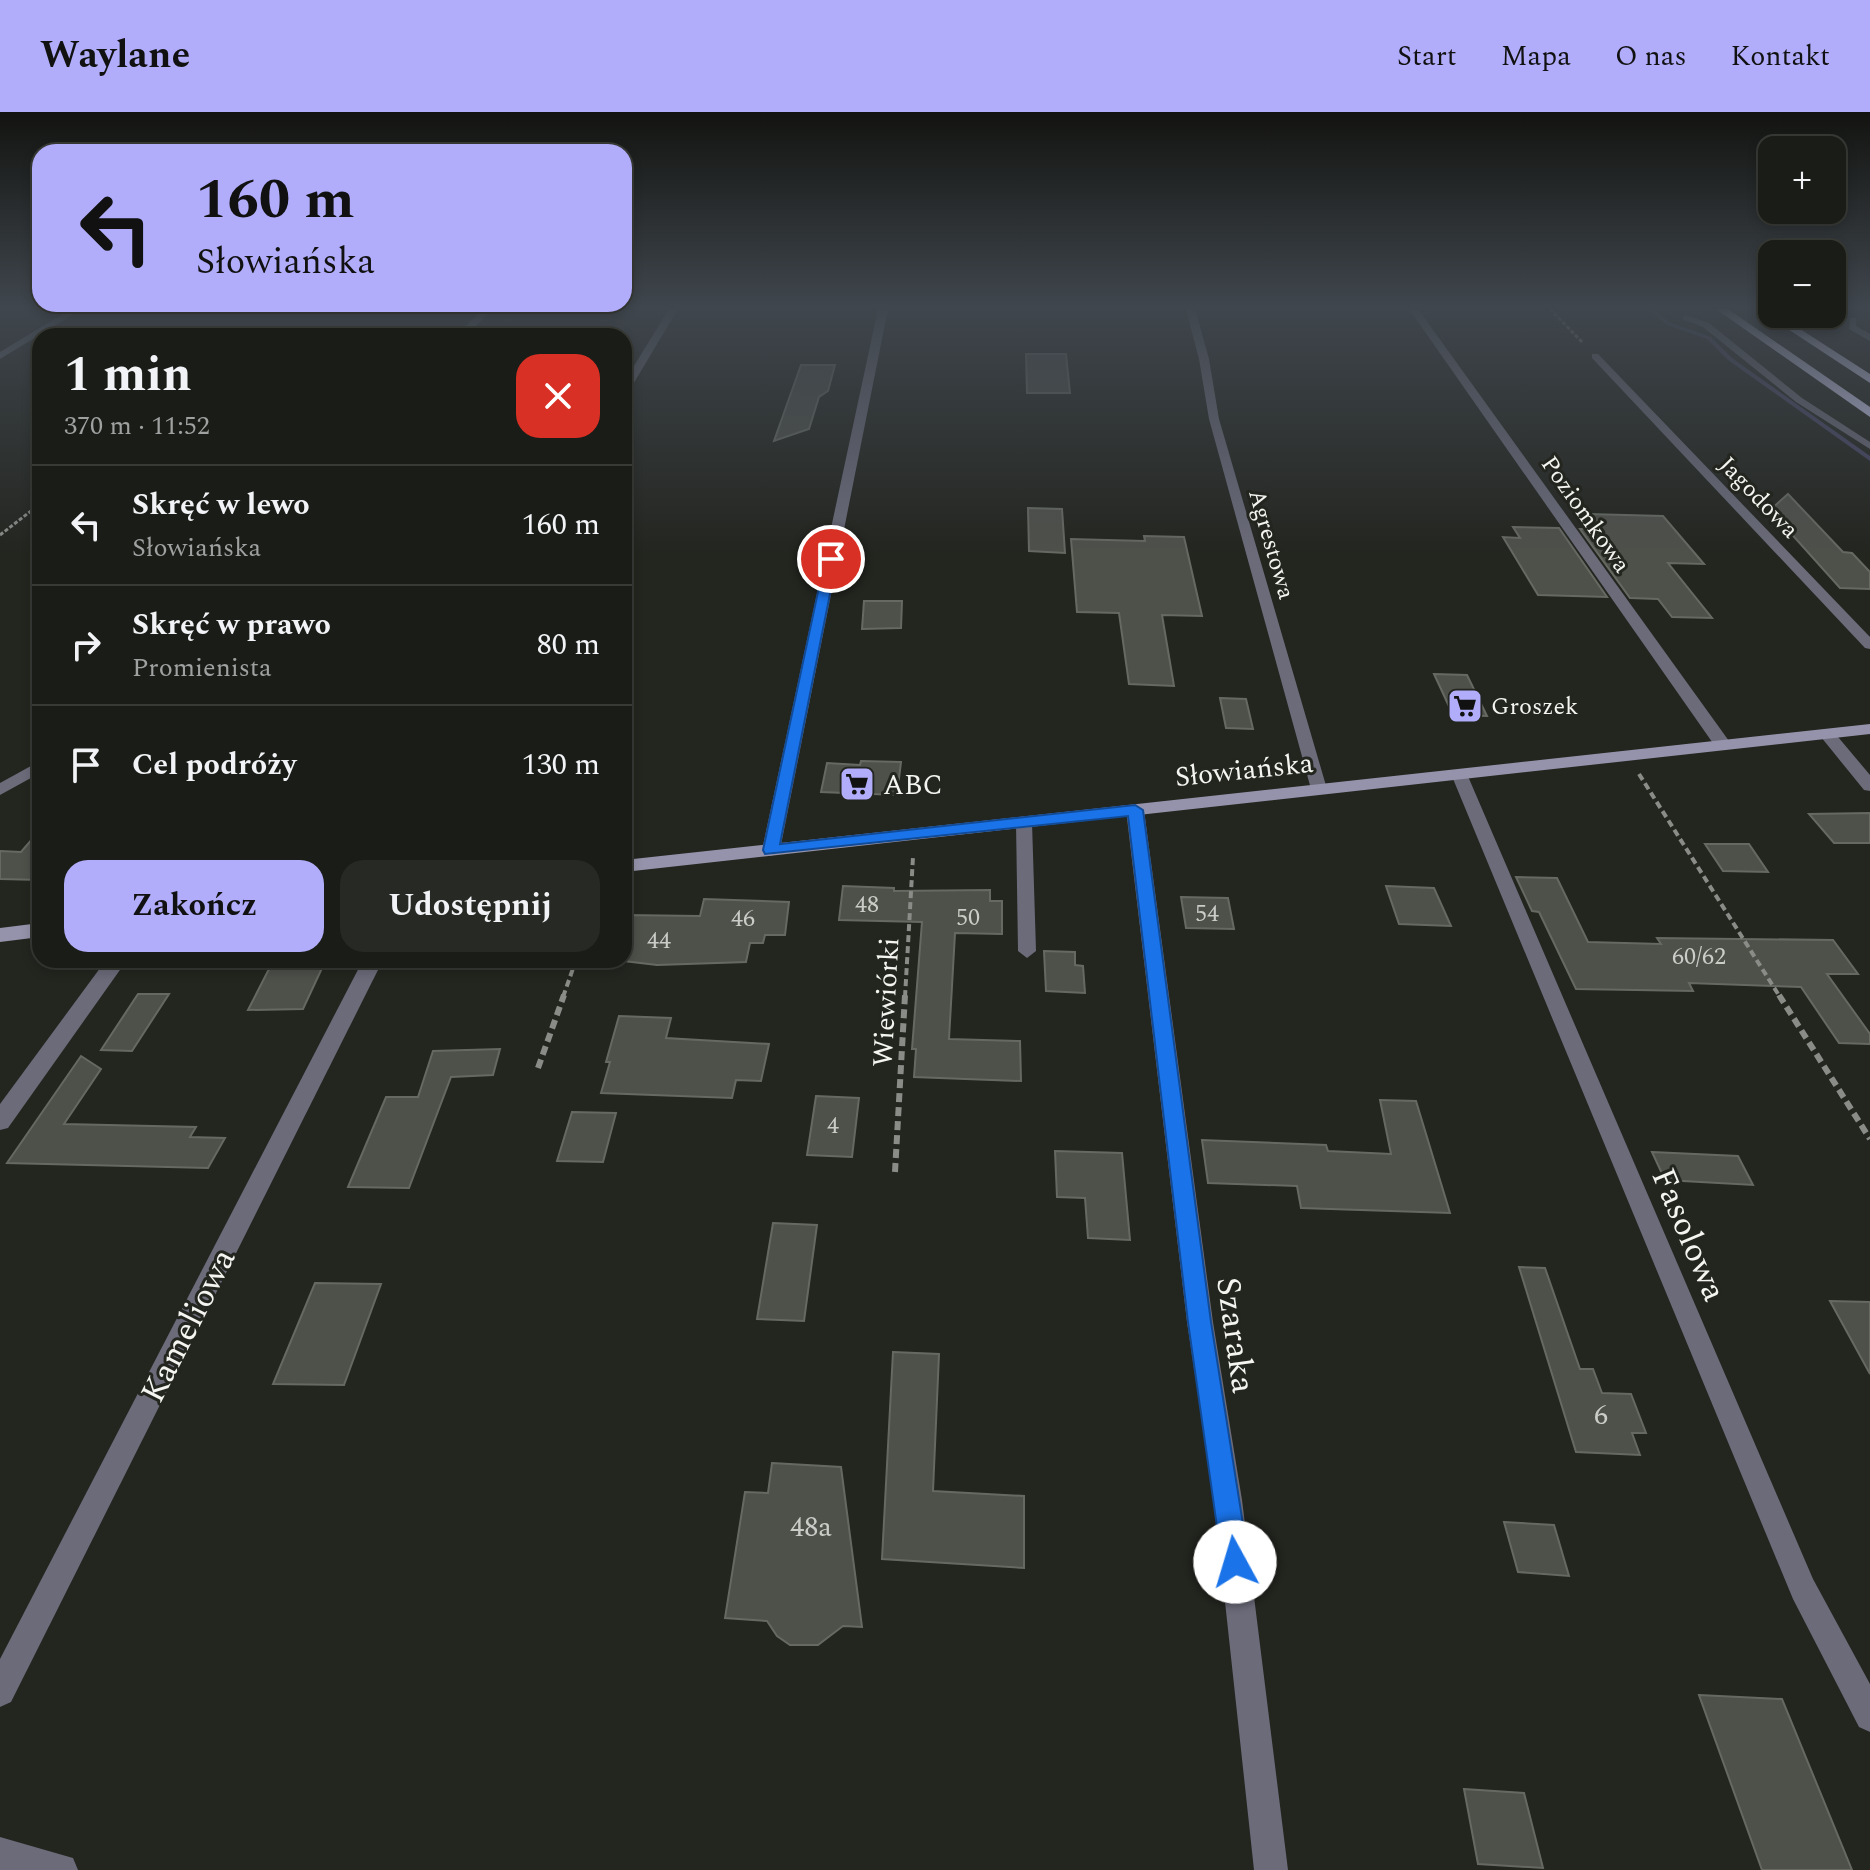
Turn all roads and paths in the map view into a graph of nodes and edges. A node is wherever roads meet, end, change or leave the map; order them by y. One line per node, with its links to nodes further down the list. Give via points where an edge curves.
1 (866, 391): 24 (street)
2 (1209, 391): 19 (street, Agrestowa)
3 (1471, 391): 14 (street, Poziomkowa)
4 (1628, 391): 11 (street, Jagodowa)
5 (1788, 391): 8 (lane)
6 (1839, 391): 7 (highway)
7 (1870, 413)
8 (1870, 446)
9 (32, 510): 10 (path)
10 (0, 535)
11 (1870, 645)
12 (1870, 729): 13 (street, Słowiańska)
13 (1827, 734): 14 (street, Słowiańska); 18 (street)
14 (1723, 745): 15 (street, Słowiańska)
15 (1627, 756): 17 (street, Słowiańska); 34 (path)
16 (32, 771): 20 (street)
17 (1459, 774): 19 (street, Słowiańska); 37 (street, Fasolowa, via 1803,1589)
18 (1870, 786)
19 (1319, 789): 21 (street, Słowiańska)
20 (0, 790)
21 (1135, 810): 22 (street, Słowiańska); 40 (street, Szaraka, via 1228,1500)
22 (1024, 822): 23 (street, Słowiańska); 28 (lane)
23 (915, 834): 24 (street, Słowiańska); 35 (path, Wiewiórki)
24 (771, 850): 25 (street, Słowiańska)
25 (632, 865)
26 (32, 931): 27 (street)
27 (0, 935)
28 (1027, 951)
29 (111, 968): 33 (street)
30 (369, 968): 36 (street, Kameliowa)
31 (573, 968): 32 (path)
32 (538, 1068)
33 (0, 1121)
34 (1870, 1139)
35 (895, 1172)
36 (0, 1691)
37 (1870, 1716)
38 (0, 1854): 39 (street)
39 (61, 1870)
40 (1271, 1870)

